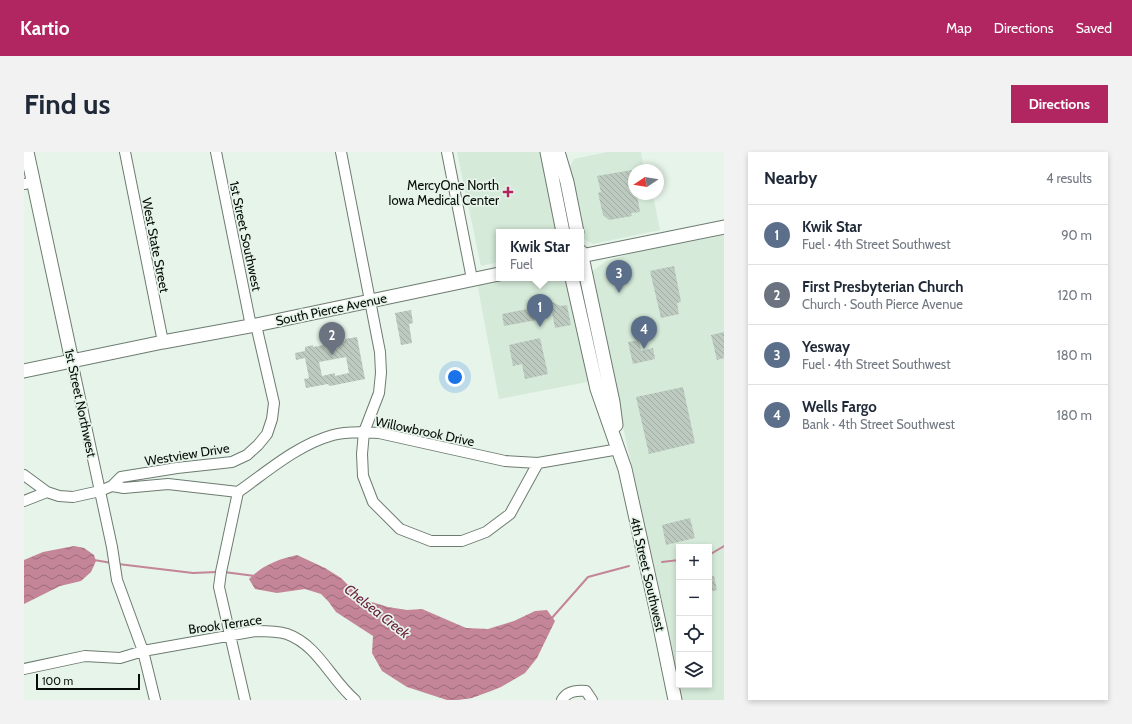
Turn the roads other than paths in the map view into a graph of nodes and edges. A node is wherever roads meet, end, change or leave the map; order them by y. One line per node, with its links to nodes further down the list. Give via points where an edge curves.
1 (28, 152): 8 (main road, 1st Street Northwest)
2 (125, 152): 19 (street, West State Street)
3 (216, 152): 18 (street, 1st Street Southwest)
4 (341, 152): 17 (street)
5 (447, 152): 15 (street)
6 (548, 152): 10 (main road)
7 (559, 152): 11 (main road)
8 (29, 183): 20 (main road, 1st Street Northwest)
9 (724, 227): 12 (main road)
10 (562, 229)
11 (576, 229)
12 (584, 254)
13 (584, 269): 23 (main road, 4th Street Southwest, via 613,402)
14 (496, 275): 15 (main road, South Pierce Avenue)
15 (472, 279): 17 (main road, South Pierce Avenue)
16 (573, 281): 23 (main road, 4th Street Southwest, via 597,389)
17 (369, 301): 18 (main road, South Pierce Avenue); 22 (street, via 380,352 381,373 379,393)
18 (254, 326): 19 (main road, South Pierce Avenue); 26 (street, Westview Drive, via 274,403 267,434 258,445 232,462 121,477)
19 (163, 342): 20 (main road, South Pierce Avenue)
20 (72, 361): 21 (main road, South Pierce Avenue); 27 (street, 1st Street Northwest)
21 (24, 371)
22 (364, 432): 24 (street, Willowbrook Drive, via 379,433 505,461); 24 (street, via 363,476 373,502 400,529 431,541 462,540 486,532 510,514); 29 (street, Willowbrook Drive, via 334,434 309,443)
23 (619, 449): 24 (street, Willowbrook Drive); 39 (main road, 4th Street Southwest)
24 (538, 463)
25 (24, 475): 28 (street)
26 (112, 486): 27 (street, Westview Drive); 29 (street, via 124,488 168,484)
27 (100, 491): 28 (street, Westview Drive, via 73,497); 32 (street, 1st Street Northwest, via 117,580)
28 (47, 492): 30 (street)
29 (238, 492): 31 (street, via 219,587)
30 (24, 502)
31 (230, 636): 32 (street, Brook Terrace); 35 (street); 36 (street, Brook Terrace, via 271,631 299,640 313,652)
32 (144, 651): 33 (street, Brook Terrace, via 120,658 85,656); 34 (street, 1st Street Northwest)
33 (24, 669)
34 (155, 700)
35 (245, 700)
36 (355, 700)
37 (562, 700): 38 (street, via 568,692 577,690 586,691)
38 (592, 700)
39 (675, 700)

